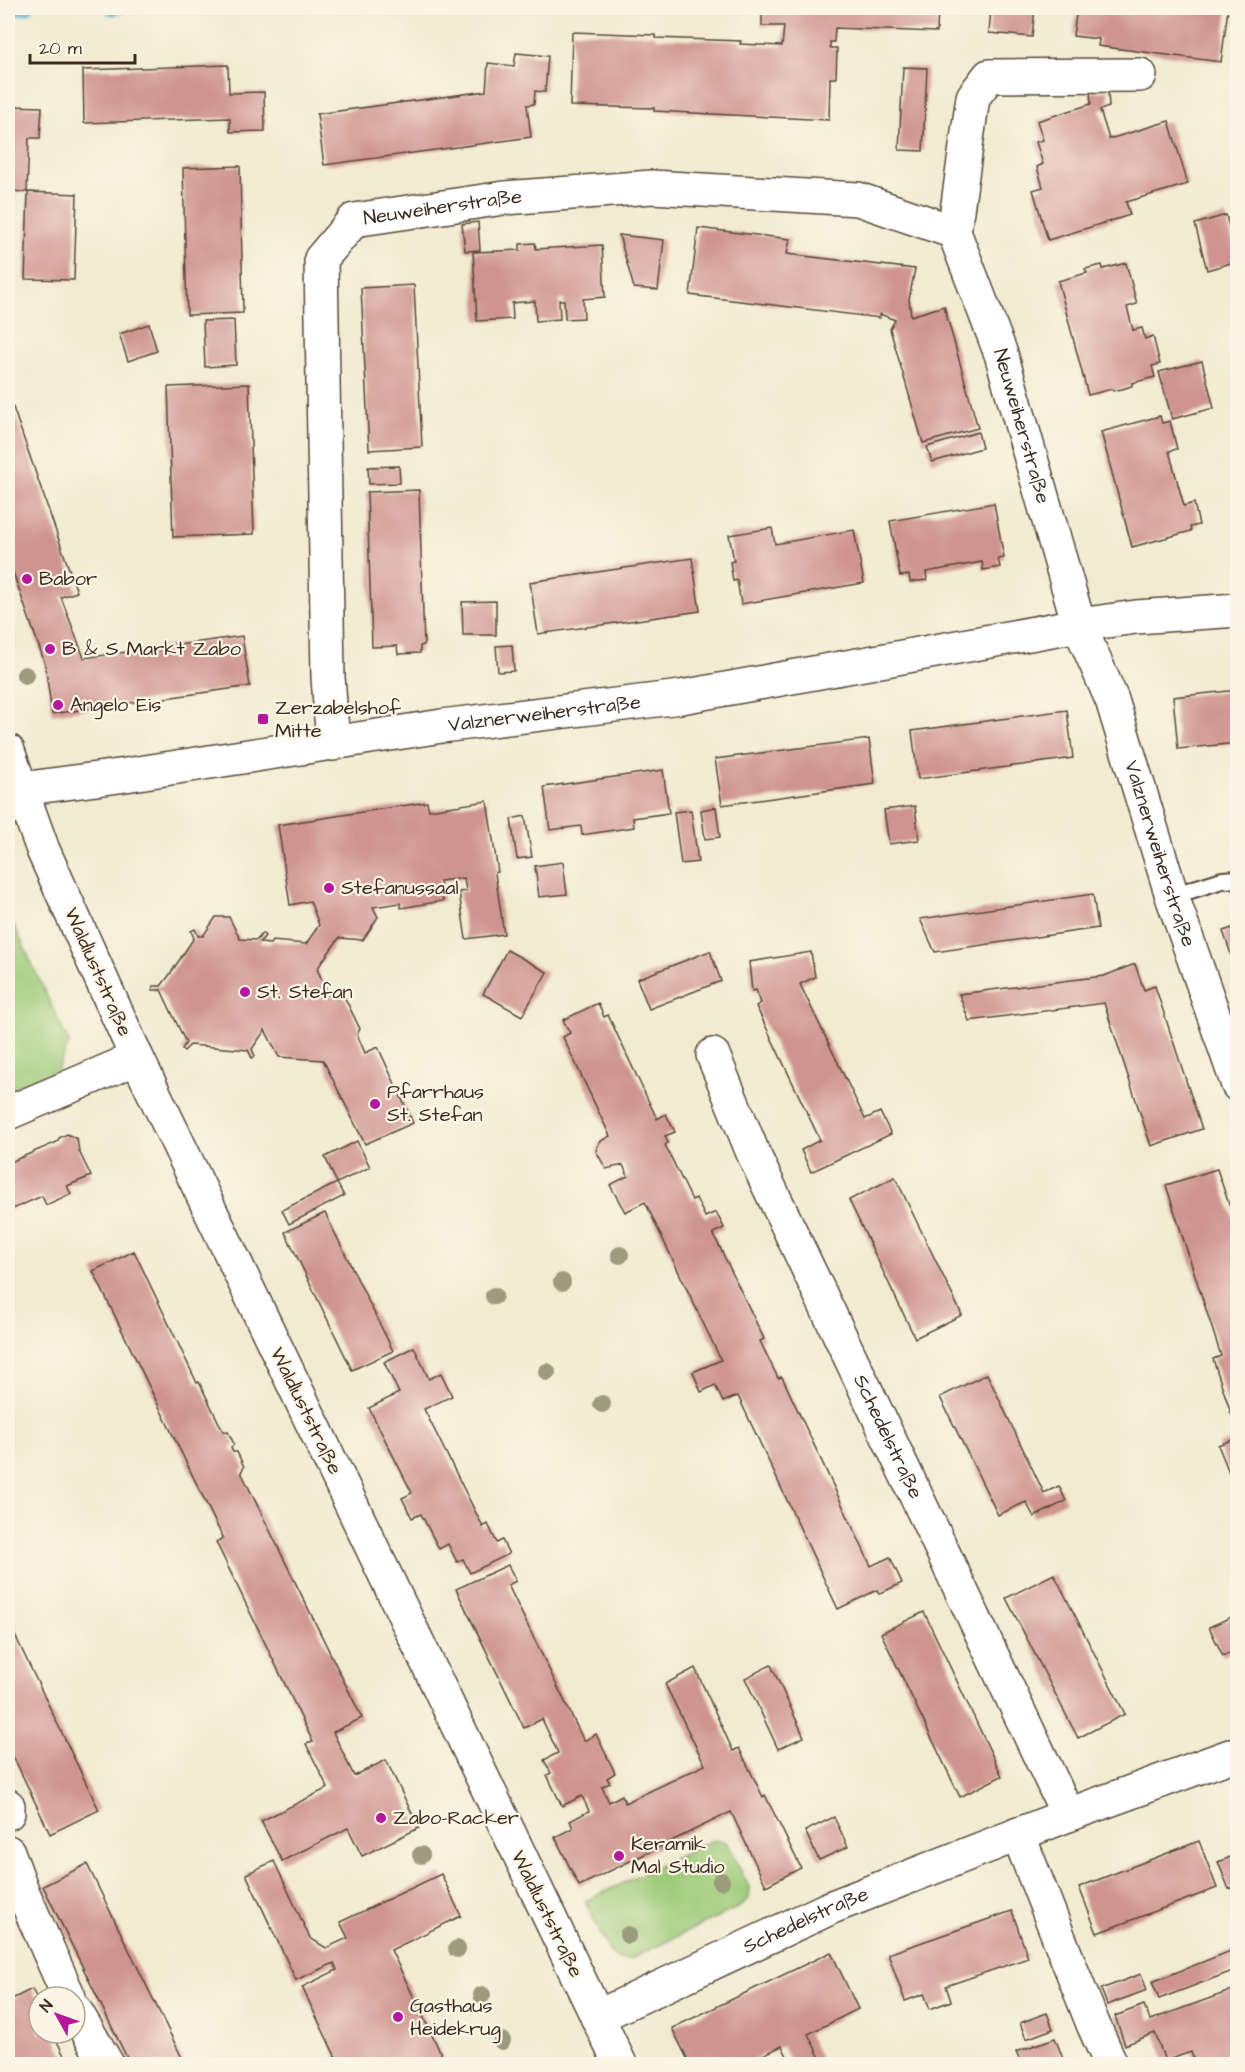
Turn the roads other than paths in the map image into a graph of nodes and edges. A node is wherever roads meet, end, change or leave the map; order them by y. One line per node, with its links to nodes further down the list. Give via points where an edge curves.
1 (1140, 75): 2 (street, Neuweiherstraße, via 989,76 973,97)
2 (954, 232): 4 (street, Neuweiherstraße, via 1001,354); 5 (street, Neuweiherstraße, via 858,199 652,187 504,198 354,220 321,259 328,677)
3 (1238, 610): 4 (street, Valznerweiherstraße)
4 (1079, 625): 5 (street, Valznerweiherstraße, via 681,697 442,726); 9 (street, Valznerweiherstraße, via 1112,700)
5 (333, 744): 7 (street, Valznerweiherstraße)
6 (8, 751): 7 (street, Waldluststraße)
7 (14, 790): 11 (street, Waldluststraße)
8 (1238, 879): 9 (lane, via 1222,880)
9 (1172, 896): 12 (street, Valznerweiherstraße)
10 (713, 1055): 17 (street, Schedelstraße, via 753,1153)
11 (137, 1058): 13 (street); 21 (street, Waldluststraße)
12 (1238, 1086)
13 (8, 1113)
14 (1238, 1753): 17 (street, Schedelstraße)
15 (8, 1806): 16 (street)
16 (8, 1813)
17 (1068, 1815): 18 (street, Schedelstraße)
18 (1018, 1834): 21 (street, Schedelstraße, via 832,1907); 25 (street)
19 (8, 1852): 20 (street)
20 (64, 1985)
21 (597, 2017): 24 (street, Waldluststraße)
22 (87, 2030): 23 (street)
23 (107, 2064)
24 (620, 2064)
25 (1111, 2064)

